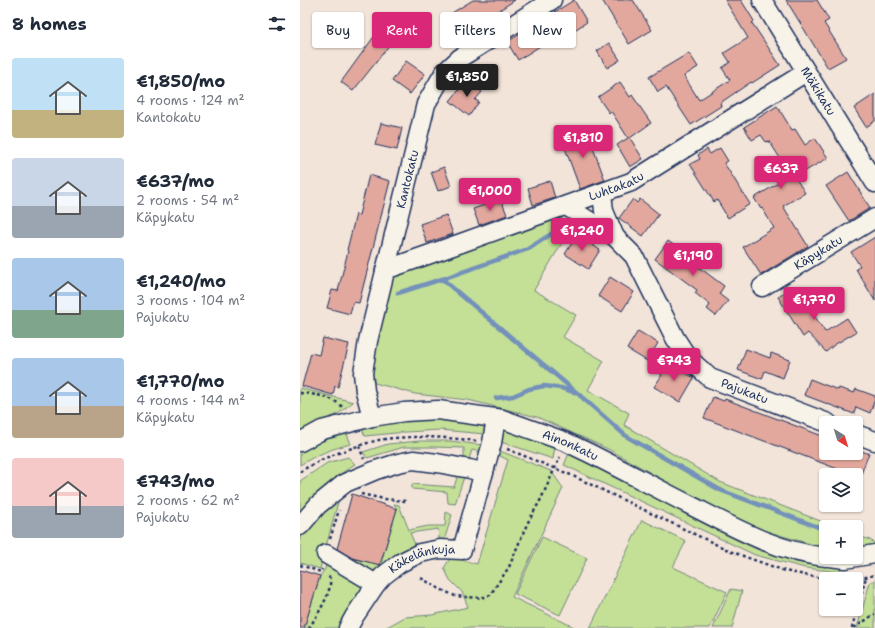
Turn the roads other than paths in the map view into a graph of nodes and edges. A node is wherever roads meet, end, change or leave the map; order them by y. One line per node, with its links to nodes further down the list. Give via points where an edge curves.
1 (552, 0): 9 (street, Kantokatu, via 460,58 444,73 426,104)
2 (762, 0): 3 (street, Mäkikatu)
3 (806, 72): 4 (street, Mäkikatu); 5 (street, Luhtakatu, via 631,182)
4 (875, 183)
5 (602, 193): 6 (street, Luhtakatu); 8 (street, Pajukatu, via 604,211)
6 (566, 206): 8 (street, Pajukatu); 9 (street, Luhtakatu)
7 (875, 218): 10 (street, Käpykatu)
8 (615, 237): 13 (street, Pajukatu, via 634,256 675,338 688,358 710,378)
9 (385, 270): 11 (street, Kantokatu, via 363,373)
10 (762, 287)
11 (372, 417): 12 (street, Ainonkatu, via 438,410); 16 (street, Ainonkatu, via 322,430)
12 (496, 418): 17 (street, Käkelänkuja); 21 (street, Ainonkatu, via 590,453 740,531 767,542)
13 (819, 420)
14 (863, 437): 15 (street)
15 (875, 441)
16 (300, 442)
17 (484, 473): 18 (street, via 413,460 398,463 345,483 318,505); 23 (street, Käkelänkuja, via 462,550 440,549 420,553 400,563)
18 (300, 526)
19 (326, 554): 23 (street)
20 (875, 554): 22 (street)
21 (819, 556)
22 (863, 556)
23 (376, 584): 24 (street, Käkelänkuja)
24 (348, 628)

